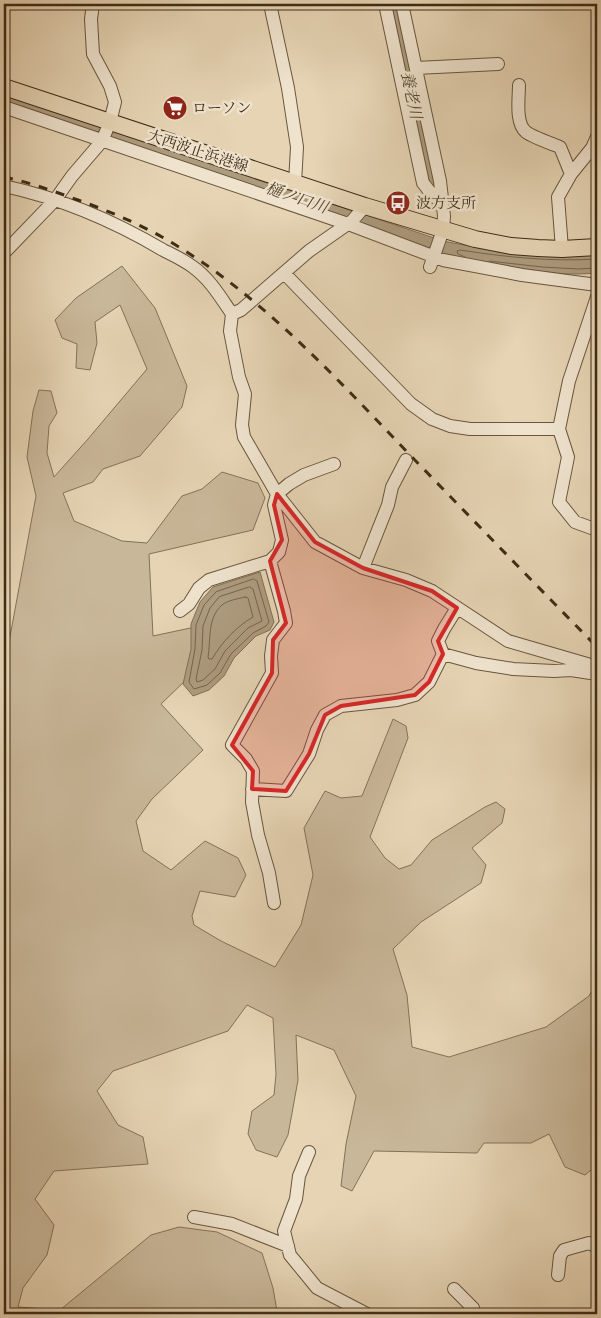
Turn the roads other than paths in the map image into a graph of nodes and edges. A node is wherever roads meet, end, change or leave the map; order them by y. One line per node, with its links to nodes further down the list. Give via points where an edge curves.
1 (93, 4): 10 (street, via 93,54 115,102)
2 (270, 4): 14 (street, via 288,88 296,147)
3 (385, 4): 16 (street, via 424,183 434,196)
4 (402, 4): 6 (street)
5 (498, 64): 6 (street)
6 (416, 68): 16 (street)
7 (520, 86): 13 (street, via 521,124 526,132 560,147)
8 (4, 87): 10 (main road, 大西波止浜港線)
9 (4, 107): 12 (street)
10 (110, 122): 12 (street); 14 (main road, 大西波止浜港線)
11 (597, 137): 13 (street)
12 (102, 141): 17 (street); 19 (street)
13 (571, 174): 22 (street, via 558,197)
14 (295, 183): 18 (main road, 大西波止浜港線)
15 (4, 186): 17 (street)
16 (442, 198): 20 (street)
17 (55, 200): 23 (street); 28 (street, via 95,215 194,267 212,285)
18 (363, 208): 19 (street); 20 (main road, 大西波止浜港線)
19 (350, 222): 24 (street); 25 (street)
20 (441, 234): 22 (main road, 大西波止浜港線, via 511,246); 24 (street)
21 (597, 247): 22 (main road, 大西波止浜港線)
22 (562, 249)
23 (4, 253)
24 (433, 258): 26 (street)
25 (284, 273): 28 (street); 29 (street, via 411,404 432,419 470,429)
26 (597, 285)
27 (597, 297): 29 (street, via 569,381)
28 (232, 314): 32 (street, via 230,331 245,394 244,437)
29 (559, 429): 33 (street, via 568,456 559,502 575,522)
30 (406, 460): 35 (street, via 392,486 388,505)
31 (334, 464): 32 (street, via 304,474)
32 (277, 494): 34 (street, via 274,505 282,540); 35 (street, via 315,542)
33 (597, 530)
34 (270, 561): 37 (street, via 209,580); 41 (street, via 286,623 273,640 272,673 232,745 253,770)
35 (362, 568): 36 (street, via 406,580 432,591)
36 (458, 608): 38 (street, via 438,641); 39 (street, via 508,641)
37 (180, 611)
38 (442, 654): 40 (street, via 513,669); 41 (street, via 429,682 415,695 341,706 325,715 309,754 286,791)
39 (597, 668)
40 (597, 674)
41 (252, 789): 42 (street, via 258,835 270,873)
42 (274, 903)
43 (309, 1152): 45 (street, via 284,1231)
44 (194, 1218): 45 (street, via 232,1224)
45 (288, 1246): 49 (street, via 290,1255 316,1288)
46 (597, 1247): 47 (street, via 589,1243 564,1250)
47 (558, 1275)
48 (454, 1289): 50 (street, via 473,1308)
49 (367, 1314)
50 (470, 1314)

